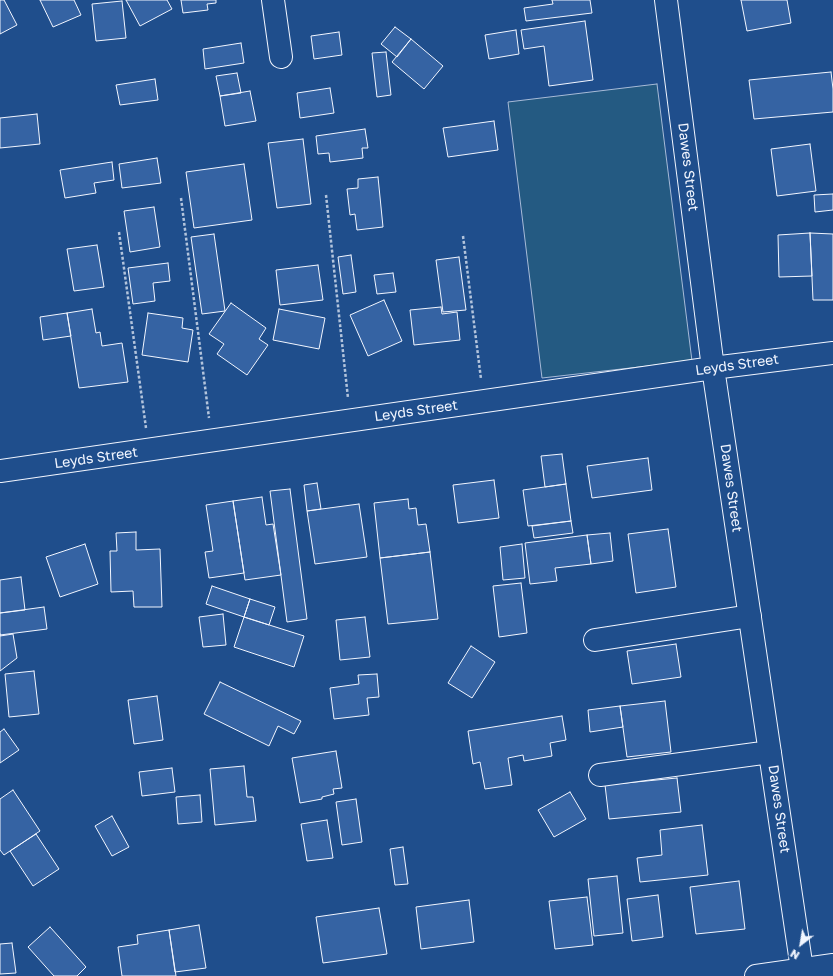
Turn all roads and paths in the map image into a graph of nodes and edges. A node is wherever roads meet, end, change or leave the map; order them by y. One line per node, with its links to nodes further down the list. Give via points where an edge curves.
1 (273, 0): 3 (street)
2 (666, 0): 9 (street, Dawes Street)
3 (281, 57)
4 (326, 195): 11 (path)
5 (181, 198): 12 (path)
6 (119, 232): 13 (path)
7 (463, 236): 10 (path)
8 (833, 352): 9 (street, Leyds Street)
9 (714, 368): 10 (street, Leyds Street); 15 (street, Dawes Street)
10 (484, 402): 11 (street, Leyds Street)
11 (350, 421): 12 (street, Leyds Street)
12 (212, 441): 13 (street, Leyds Street)
13 (149, 450): 14 (street, Leyds Street)
14 (0, 472)
15 (750, 616): 16 (street); 17 (street, Dawes Street)
16 (595, 640)
17 (770, 752): 18 (street); 20 (street, Dawes Street)
18 (600, 775)
19 (833, 965): 20 (street)
20 (803, 973): 21 (street)
21 (756, 976)

